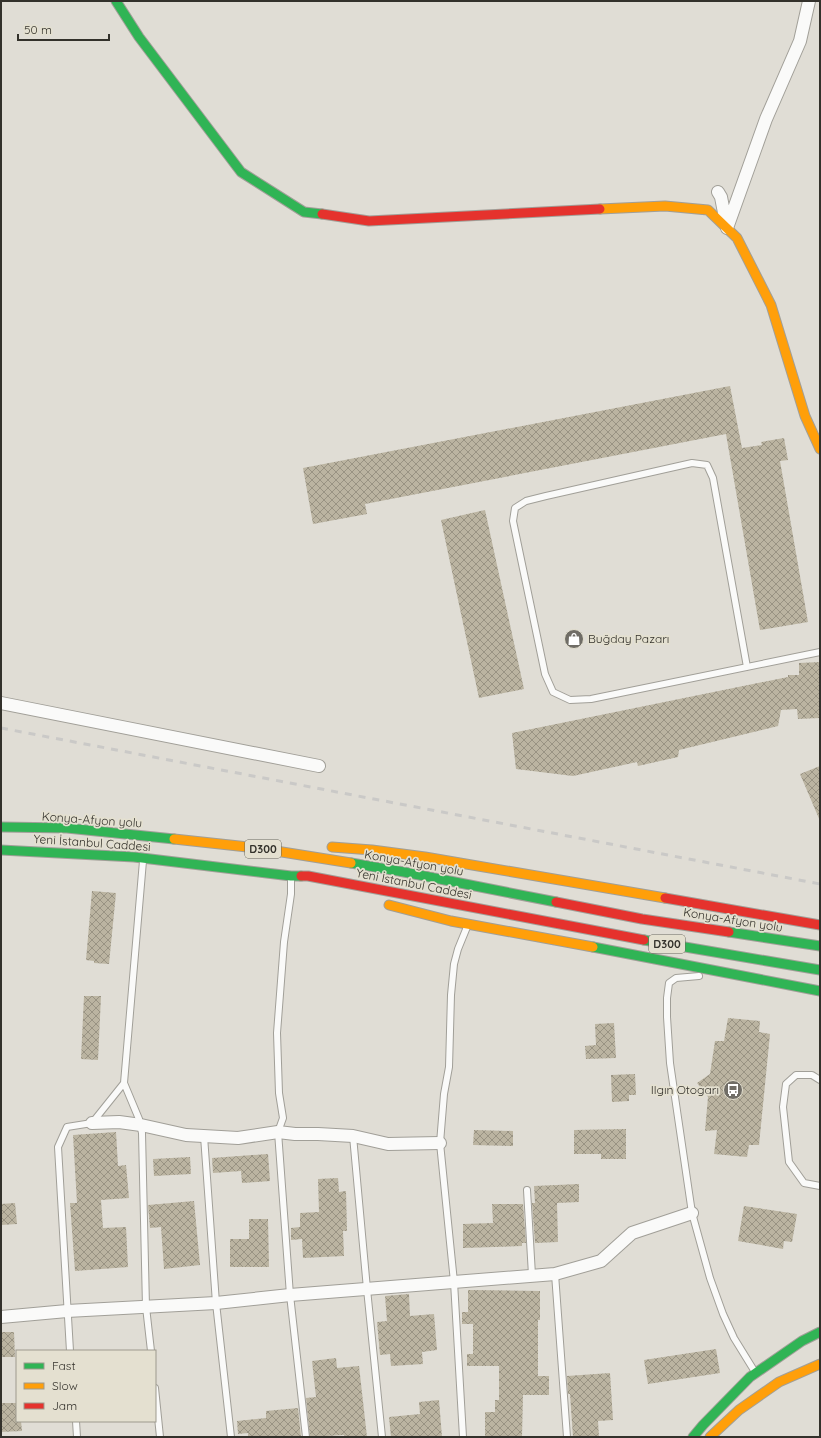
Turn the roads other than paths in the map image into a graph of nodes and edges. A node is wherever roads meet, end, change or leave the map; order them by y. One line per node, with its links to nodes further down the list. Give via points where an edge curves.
1 (116, 1): 4 (main road, via 139,37 241,172 304,212 369,221 665,206 708,210)
2 (809, 1): 4 (street, via 800,41 766,119)
3 (718, 192): 4 (street)
4 (727, 228): 5 (main road, via 737,238 771,305 805,416)
5 (820, 448)
6 (820, 652): 7 (lane)
7 (747, 667): 7 (lane, via 591,699 570,700 553,692 545,674 513,521 515,508 526,501 562,492 692,463 707,465 713,478)
8 (1, 703): 9 (street)
9 (318, 766)
10 (1, 827): 13 (main road, Konya-Afyon yolu / D300, via 67,828)
11 (303, 846): 13 (main road)
12 (326, 847): 20 (main road, via 425,857)
13 (257, 848): 21 (main road, Konya-Afyon yolu / D300, via 404,872 642,919)
14 (1, 850): 15 (main road, Yeni İstanbul Caddesi / D300)
15 (143, 858): 16 (main road, Yeni İstanbul Caddesi / D300); 28 (lane)
16 (291, 876): 17 (main road); 23 (main road, Yeni İstanbul Caddesi / D300, via 308,876 625,937); 31 (lane, via 277,1033 279,1093 283,1118)
17 (304, 885)
18 (381, 903): 19 (main road)
19 (468, 924): 22 (main road); 34 (lane, via 454,964 449,1067)
20 (820, 925)
21 (820, 946)
22 (674, 962): 25 (lane); 26 (main road)
23 (820, 970)
24 (706, 977): 25 (lane, via 676,978)
25 (669, 983): 37 (lane, via 666,1017 670,1063)
26 (820, 991)
27 (820, 1080): 35 (lane, via 812,1075 796,1075 786,1084 783,1107 789,1162 804,1183)
28 (124, 1083): 29 (lane); 30 (lane)
29 (92, 1123): 30 (street); 45 (lane, via 67,1127 58,1147)
30 (141, 1124): 32 (street, via 186,1135); 44 (lane)
31 (278, 1132): 32 (street, via 238,1138); 33 (street); 42 (lane)
32 (204, 1136): 43 (lane)
33 (353, 1136): 34 (street, via 388,1144); 41 (lane)
34 (440, 1143): 40 (lane)
35 (820, 1186)
36 (527, 1190): 39 (lane)
37 (692, 1213): 38 (street, via 632,1233 601,1261); 51 (lane, via 723,1314 734,1338)
38 (555, 1274): 39 (street); 60 (lane)
39 (532, 1275): 40 (street)
40 (454, 1282): 41 (street); 59 (lane)
41 (367, 1289): 42 (street); 58 (lane)
42 (290, 1295): 43 (street); 57 (lane)
43 (216, 1303): 44 (street); 56 (lane)
44 (146, 1307): 45 (street); 49 (lane)
45 (67, 1311): 46 (street); 48 (lane)
46 (1, 1317)
47 (820, 1332): 51 (main road)
48 (70, 1350)
49 (151, 1350)
50 (820, 1364): 62 (main road, via 780,1382 739,1410)
51 (756, 1373): 61 (main road)
52 (156, 1398): 55 (lane)
53 (76, 1422): 54 (lane)
54 (77, 1437)
55 (160, 1437)
56 (231, 1437)
57 (306, 1437)
58 (382, 1437)
59 (463, 1437)
60 (567, 1437)
61 (693, 1437)
62 (710, 1437)

